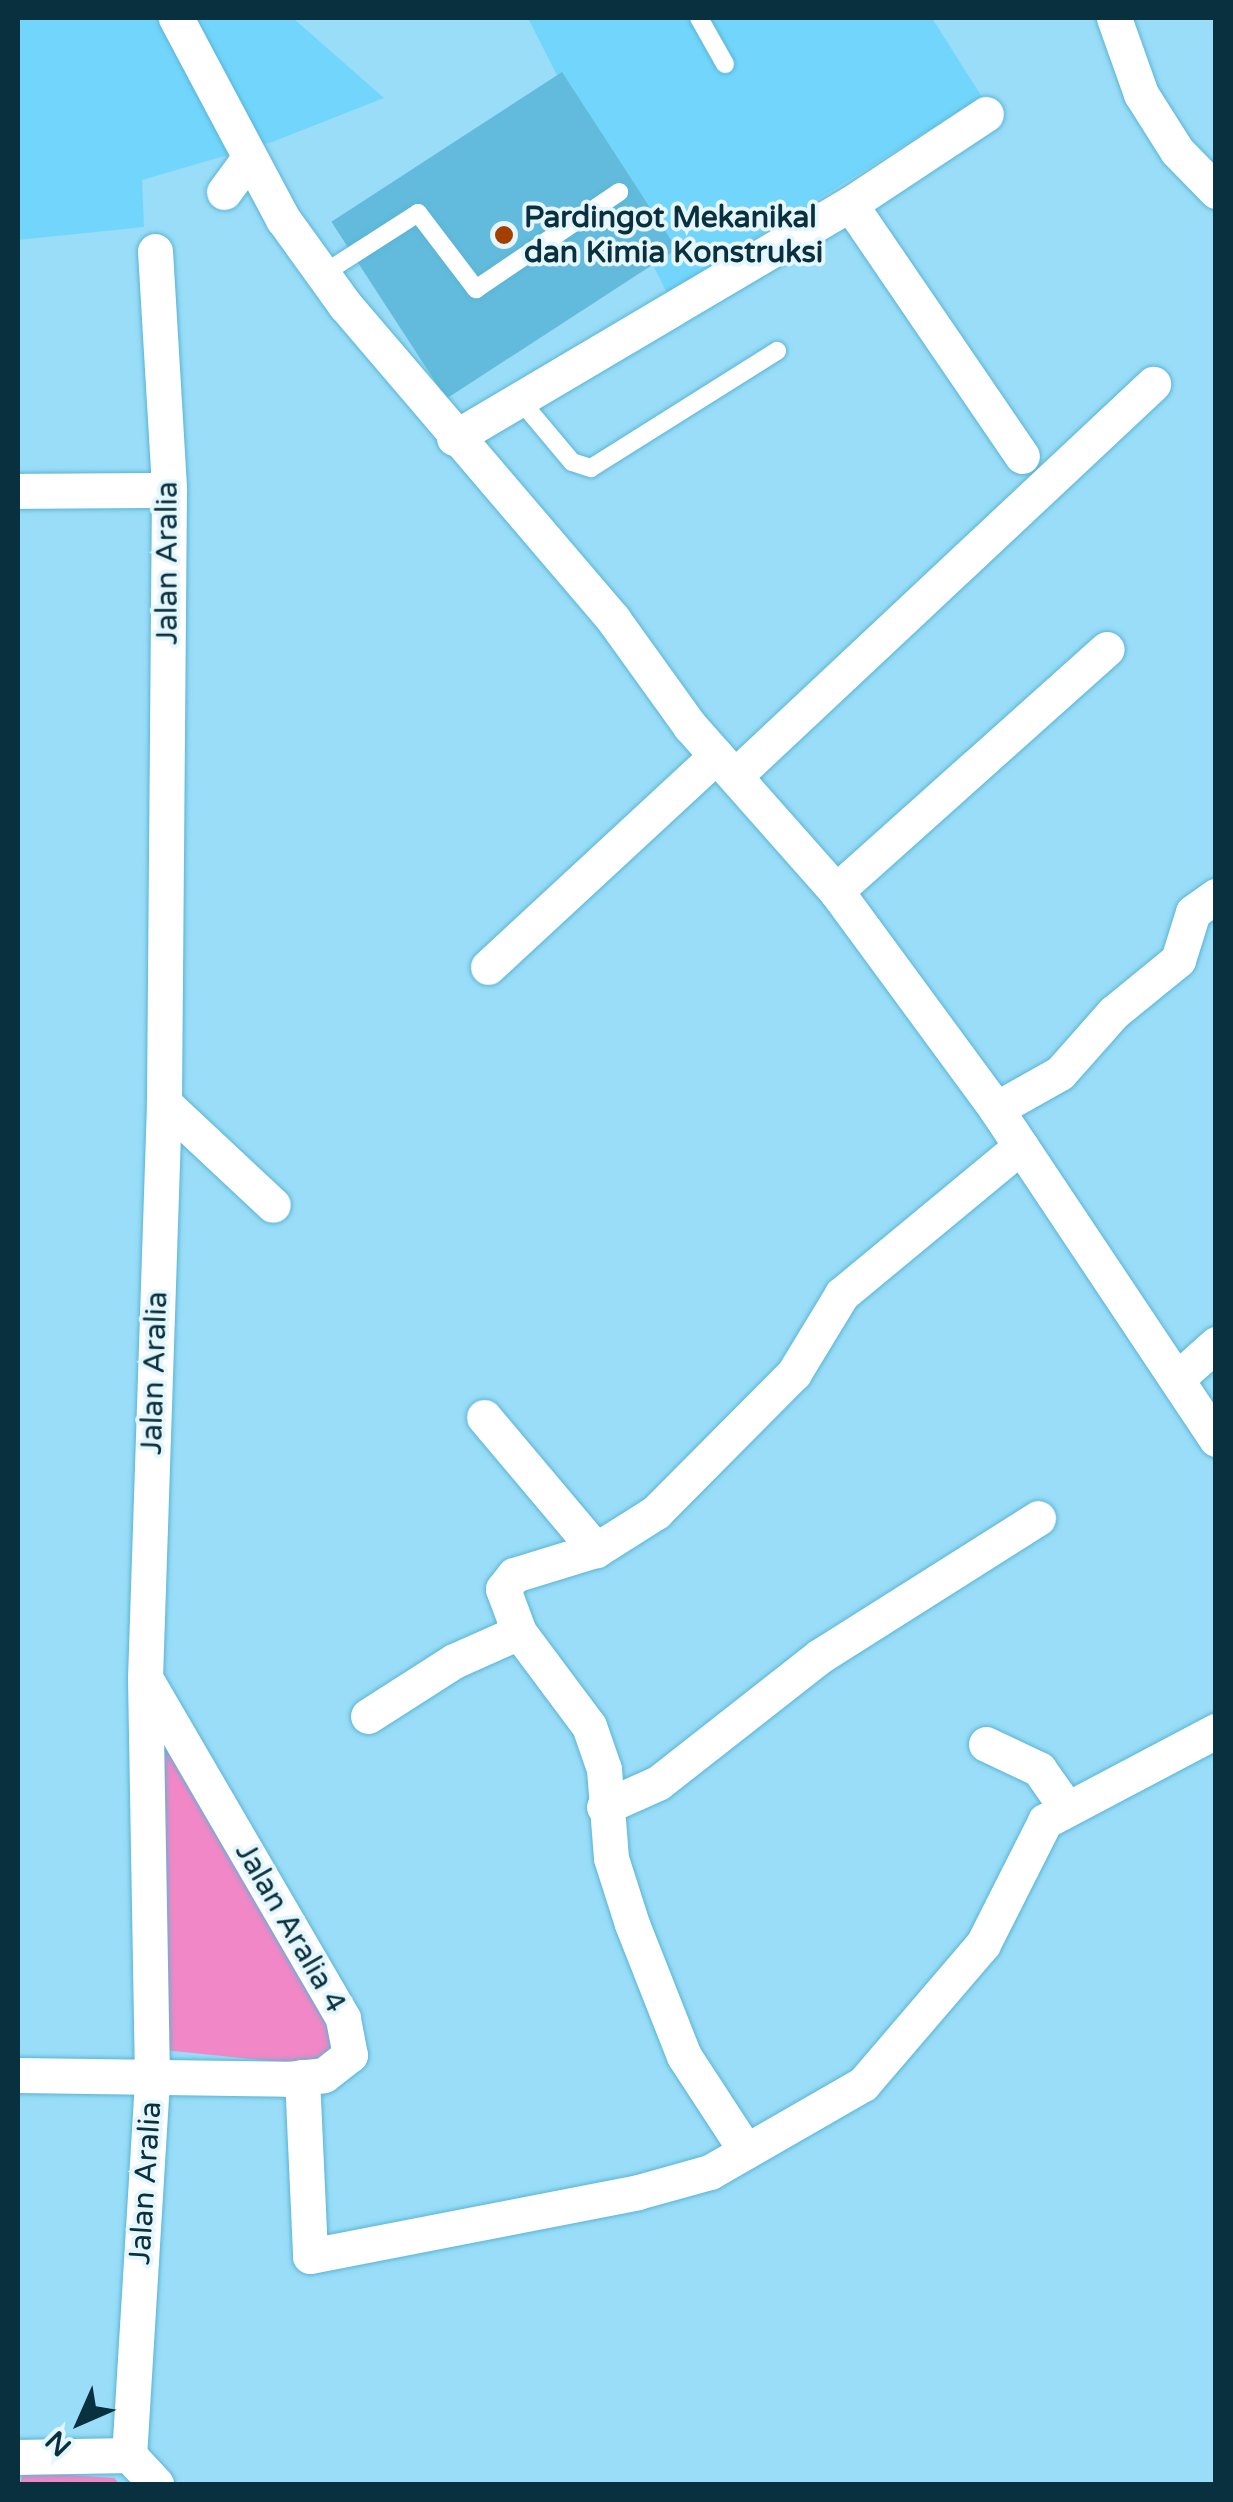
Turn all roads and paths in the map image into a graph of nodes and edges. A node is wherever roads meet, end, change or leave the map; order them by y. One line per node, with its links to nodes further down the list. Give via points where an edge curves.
1 (176, 18): 6 (street)
2 (700, 18): 4 (lane)
3 (1114, 18): 7 (street, via 1141,94 1177,151)
4 (725, 64)
5 (986, 114): 10 (street)
6 (250, 158): 8 (street); 12 (street)
7 (1216, 191)
8 (224, 192)
9 (618, 192): 12 (lane, via 476,289 418,213)
10 (850, 204): 15 (street); 17 (street)
11 (154, 251): 18 (street, Jalan Aralia)
12 (323, 274): 16 (street)
13 (776, 351): 15 (lane, via 591,468 572,462)
14 (1153, 384): 21 (street)
15 (520, 400): 16 (street)
16 (454, 438): 21 (street, via 613,618)
17 (1022, 456)
18 (169, 490): 19 (street); 25 (street, Jalan Aralia)
19 (18, 491)
20 (1107, 648): 22 (street)
21 (726, 766): 22 (street); 24 (street)
22 (836, 890): 26 (street)
23 (1216, 896): 26 (street, via 1193,912 1178,960 1113,1013 1060,1073)
24 (488, 967)
25 (164, 1103): 28 (street); 36 (street, Jalan Aralia)
26 (996, 1108): 27 (street)
27 (1021, 1146): 30 (street); 34 (street, via 860,1277 794,1373 734,1438 656,1512)
28 (273, 1205)
29 (1216, 1344): 30 (street)
30 (1180, 1377): 32 (street)
31 (484, 1417): 34 (street)
32 (1216, 1439)
33 (1038, 1518): 41 (street, via 820,1656 658,1783)
34 (596, 1550): 35 (street, via 553,1558 508,1581 503,1594)
35 (519, 1632): 37 (street, via 454,1661); 41 (street, via 589,1726 604,1769)
36 (146, 1678): 43 (street, Jalan Aralia 4, via 352,2040 339,2068); 44 (street, Jalan Aralia)
37 (368, 1716)
38 (1216, 1731): 40 (street)
39 (986, 1744): 40 (street, via 1039,1769)
40 (1065, 1806): 45 (street, via 1032,1840 983,1944 864,2084)
41 (604, 1807): 45 (street, via 632,1924 684,2056)
42 (18, 2075): 44 (street, Jalan Aralia 4)
43 (302, 2077): 44 (street, Jalan Aralia 4); 45 (street, via 310,2256 638,2192 710,2172)
44 (152, 2081): 46 (street, Jalan Aralia)
45 (746, 2151)
46 (128, 2455): 47 (street); 48 (street)
47 (18, 2457)
48 (156, 2484)

